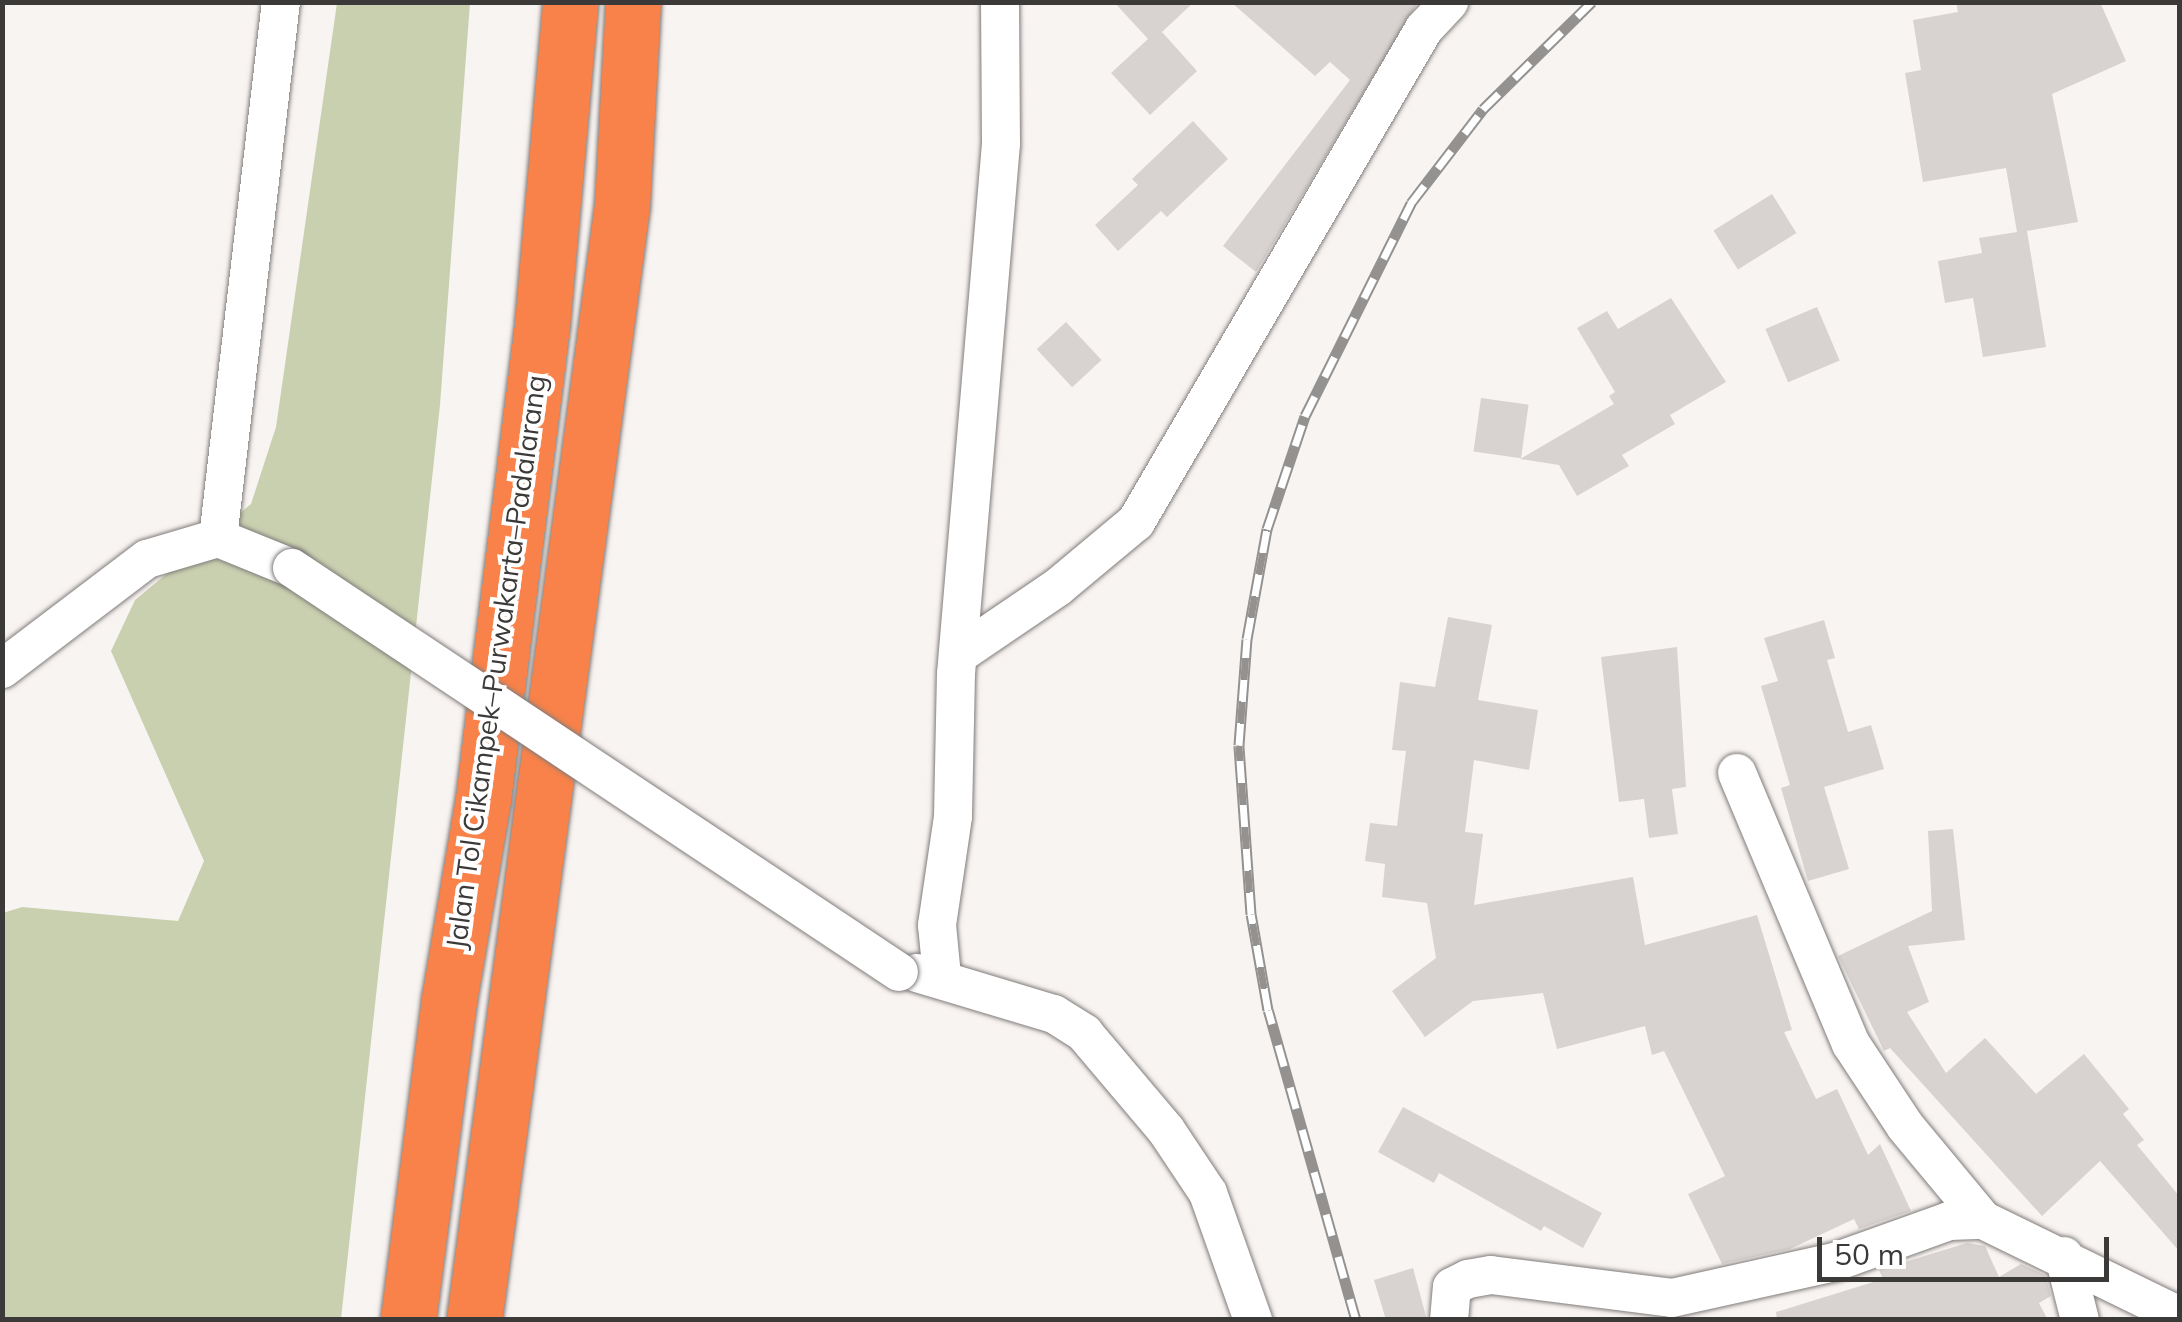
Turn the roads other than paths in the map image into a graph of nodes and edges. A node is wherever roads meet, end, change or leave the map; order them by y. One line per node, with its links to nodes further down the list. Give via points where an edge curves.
1 (282, 2): 6 (street)
2 (570, 2): 14 (highway, Jalan Tol Cikampek–Purwakarta–Padalarang, via 539,344)
3 (633, 2): 15 (highway, via 622,205)
4 (1000, 2): 7 (street, via 1004,57 991,302)
5 (1449, 2): 7 (street, via 1424,29 1136,522 1058,587)
6 (218, 538): 8 (street, via 147,559); 10 (street, bridge, via 292,568 899,972)
7 (958, 655): 10 (street, via 953,816 938,925)
8 (2, 668)
9 (1737, 773): 11 (street, via 1851,1044 1905,1126)
10 (942, 976): 16 (street, via 989,1000 1054,1014 1084,1033 1208,1193)
11 (1983, 1220): 12 (street); 17 (street, via 1949,1221 1835,1262 1672,1298 1491,1276 1468,1279 1452,1288)
12 (2064, 1256): 13 (street); 18 (street)
13 (2180, 1316)
14 (408, 1320)
15 (474, 1320)
16 (1254, 1320)
17 (1448, 1320)
18 (2080, 1320)

